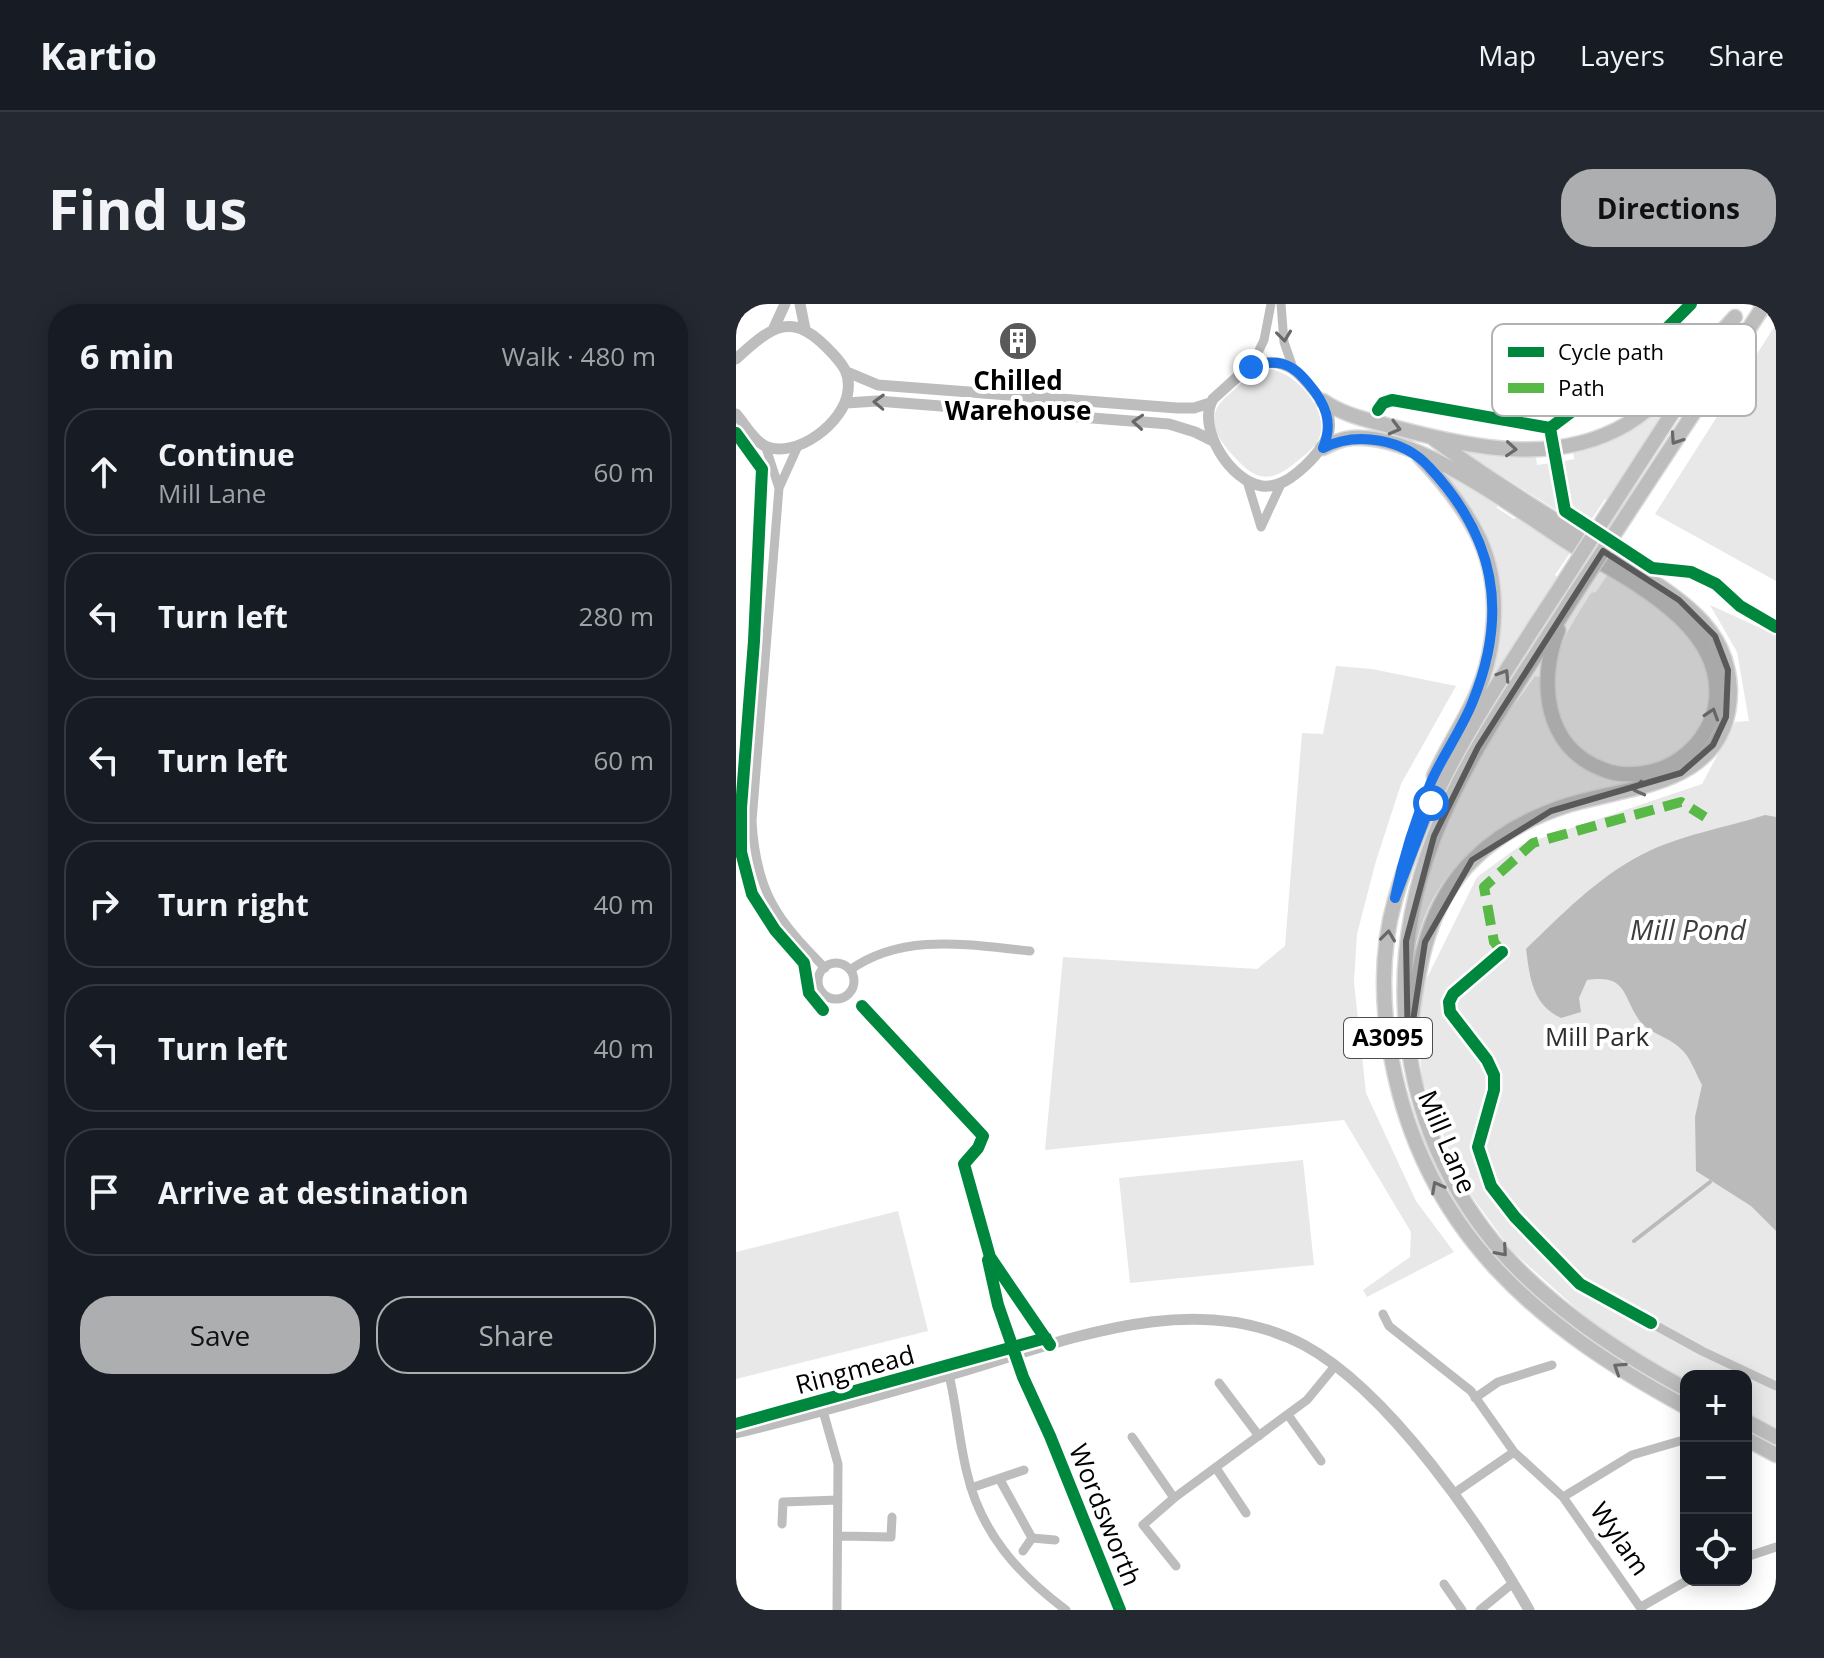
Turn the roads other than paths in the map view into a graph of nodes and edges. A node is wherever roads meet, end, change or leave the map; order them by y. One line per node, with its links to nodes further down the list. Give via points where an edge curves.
1 (785, 304): 8 (street)
2 (800, 304): 7 (street)
3 (1271, 304): 10 (street, via 1264,340)
4 (1281, 304): 11 (street, one-way to 11, via 1284,342)
5 (1765, 304): 6 (main road, Mill Lane / A3095, one-way to 6, bridge)
6 (1752, 324)
7 (805, 329): 8 (street); 12 (street)
8 (773, 330): 9 (street)
9 (736, 359)
10 (1251, 367): 11 (street, via 1274,362); 15 (street)
11 (1293, 368): 13 (street)
12 (847, 372): 14 (street); 15 (street, via 878,385 946,391 1177,408)
13 (1323, 401): 20 (main road, A3095, one-way to 20, via 1348,415); 24 (street, via 1329,424)
14 (846, 403): 21 (street, one-way to 14, via 1169,424 877,401); 23 (street, via 817,435)
15 (1210, 403): 21 (street)
16 (736, 414): 22 (street)
17 (1637, 416): 20 (main road, A3095, one-way to 17, via 1495,448 1568,447)
18 (1670, 416): 30 (main road, Mill Lane / A3095, one-way to 18, bridge, via 1443,777)
19 (1692, 416): 29 (main road, Mill Lane / A3095, one-way to 29, bridge)
20 (1434, 439): 34 (main road, A3095, one-way to 34, via 1694,613 1721,647 1730,695 1718,736 1691,767 1654,785 1543,815 1494,842 1461,872 1425,942)
21 (1213, 441): 26 (street)
22 (765, 445): 23 (street, via 787,450); 28 (street)
23 (798, 446): 28 (street)
24 (1323, 448): 25 (main road, A3095, via 1361,438); 27 (street)
25 (1417, 453): 29 (main road, A3095, one-way to 25, via 1551,652 1548,683 1551,714 1563,740 1587,761 1613,773 1652,771 1679,759 1704,734 1715,704 1712,663 1695,632 1646,592 1537,521 1450,467); 30 (main road, A3095, via 1448,487 1480,541 1493,592 1494,624 1472,704 1430,784 1404,854)
26 (1247, 481): 27 (street); 27 (street, via 1261,527)
27 (1281, 484)
28 (779, 488): 32 (street, via 754,846 773,907)
29 (1571, 599): 34 (main road, Mill Lane / A3095, via 1473,757 1424,864 1405,952)
30 (1395, 898): 44 (main road, Mill Lane / A3095, one-way to 30, via 1582,1344 1525,1299 1475,1246 1438,1189 1401,1100 1385,1018)
31 (1030, 951): 33 (street, via 904,946 867,957)
32 (825, 968): 33 (street, via 835,963); 33 (street, via 819,986 834,998 851,991)
33 (850, 970)
34 (1408, 1054): 41 (main road, Mill Lane / A3095, one-way to 41, via 1421,1105 1447,1168 1468,1207 1503,1252 1581,1323)
35 (1383, 1314): 43 (street, Wylam, via 1389,1326)
36 (1651, 1323): 42 (street)
37 (1552, 1365): 43 (street, via 1498,1382)
38 (1335, 1366): 39 (street, Ringmead, via 1304,1345 1236,1322 1181,1320 1082,1337); 46 (street); 61 (street, Ringmead, via 1415,1445)
39 (949, 1375): 45 (street, Ringmead); 60 (street)
40 (1219, 1383): 49 (street)
41 (1680, 1385)
42 (1776, 1386)
43 (1475, 1398): 54 (street, Wylam)
44 (1680, 1404)
45 (823, 1411): 48 (street, Ringmead); 64 (street, via 838,1464)
46 (1288, 1415): 49 (street); 56 (street)
47 (1752, 1424): 51 (main road)
48 (736, 1433)
49 (1259, 1436): 57 (street)
50 (1132, 1437): 63 (street)
51 (1776, 1437)
52 (1680, 1441): 62 (street, Wylam, via 1632,1455)
53 (1752, 1442): 55 (main road)
54 (1514, 1452): 61 (street); 62 (street, Wylam)
55 (1776, 1455)
56 (1321, 1461)
57 (1216, 1468): 63 (street); 65 (street)
58 (1024, 1470): 59 (street)
59 (1000, 1480): 60 (street); 69 (street)
60 (971, 1488): 80 (street, via 1003,1552 1037,1589)
61 (1453, 1494): 75 (street, Ringmead)
62 (1563, 1497): 78 (street, Wylam)
63 (1174, 1498): 74 (street, via 1143,1525)
64 (838, 1500): 67 (street, via 783,1502); 68 (street)
65 (1246, 1513)
66 (892, 1517): 68 (street, via 891,1537)
67 (782, 1524)
68 (840, 1536): 79 (street)
69 (1032, 1538): 70 (street); 72 (street)
70 (1055, 1540)
71 (1776, 1547): 73 (street)
72 (1023, 1551)
73 (1752, 1555)
74 (1176, 1566)
75 (1513, 1583): 82 (street); 83 (street, Ringmead); 84 (street, Ringmead)
76 (1444, 1584): 81 (street)
77 (1680, 1585): 78 (street, Wylam)
78 (1642, 1608)
79 (837, 1610)
80 (1066, 1610)
81 (1462, 1610)
82 (1480, 1610)
83 (1529, 1610)
84 (1538, 1610)

